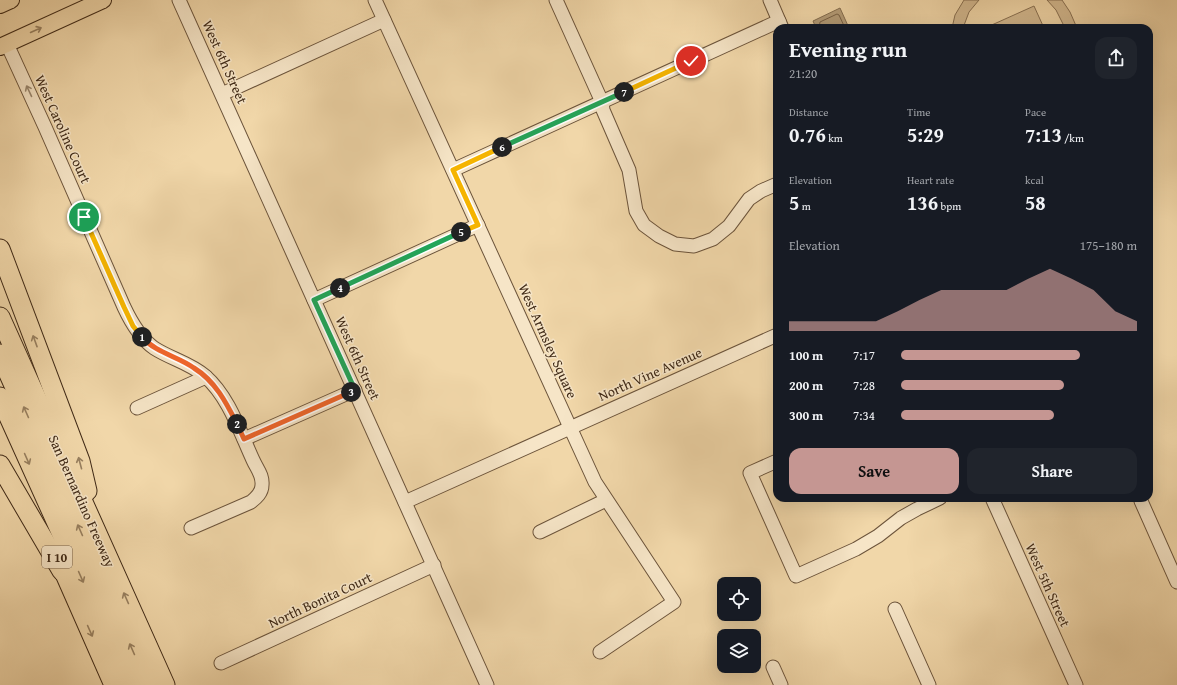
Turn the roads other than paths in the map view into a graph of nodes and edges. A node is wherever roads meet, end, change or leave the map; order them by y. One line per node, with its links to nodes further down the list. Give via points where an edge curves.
1 (11, 0): 7 (main road)
2 (103, 0): 11 (main road, one-way to 2)
3 (179, 0): 12 (street, West 6th Street)
4 (375, 0): 8 (street, West Armsley Square)
5 (556, 0): 13 (street)
6 (770, 0): 9 (street)
7 (0, 5)
8 (384, 20): 12 (street); 14 (street, West Armsley Square)
9 (781, 24)
10 (773, 27): 13 (street)
11 (3, 45): 22 (street, West Caroline Court, one-way to 11, via 194,367 154,348 133,326 45,127)
12 (222, 94): 18 (street, West 6th Street)
13 (602, 102): 14 (street); 15 (street, via 603,110 629,170 636,211 644,225 675,244 694,246 713,239 729,226 748,199)
14 (453, 170): 16 (street, West Armsley Square)
15 (773, 186)
16 (478, 225): 18 (street); 26 (street, West Armsley Square)
17 (0, 249): 36 (highway, one-way to 17, via 80,461)
18 (314, 300): 23 (street, West 6th Street)
19 (0, 317): 36 (highway, San Bernardino Freeway)
20 (773, 337): 26 (street, North Vine Avenue)
21 (0, 354): 48 (highway, one-way to 21)
22 (206, 377): 25 (street); 28 (street, West Caroline Court, via 220,392)
23 (355, 390): 28 (street); 32 (street, West 6th Street)
24 (0, 397): 47 (highway, one-way to 47)
25 (137, 408)
26 (570, 428): 31 (street, West Armsley Square); 32 (street, North Vine Avenue)
27 (0, 429): 40 (highway, I 10)
28 (244, 439): 37 (street, West Caroline Court, via 262,477 259,495 251,502)
29 (773, 463): 33 (street, via 750,473 796,576 856,549 901,518)
30 (0, 465): 40 (highway)
31 (606, 500): 38 (street); 43 (street, West Armsley Square, via 674,602)
32 (405, 502): 39 (street, West 6th Street)
33 (931, 502)
34 (994, 502): 53 (street, West 5th Street)
35 (1141, 502): 41 (street)
36 (94, 528): 49 (highway, San Bernardino Freeway, one-way to 36)
37 (191, 528)
38 (540, 532)
39 (434, 565): 44 (street, North Bonita Court); 50 (street, West 6th Street)
40 (68, 580): 46 (highway, I 10, one-way to 46)
41 (1177, 582)
42 (895, 609): 52 (street)
43 (600, 652)
44 (220, 663)
45 (773, 667): 51 (street)
46 (114, 685)
47 (130, 685)
48 (148, 685)
49 (165, 685)
50 (487, 685)
51 (781, 685)
52 (929, 685)
53 (1076, 685)

